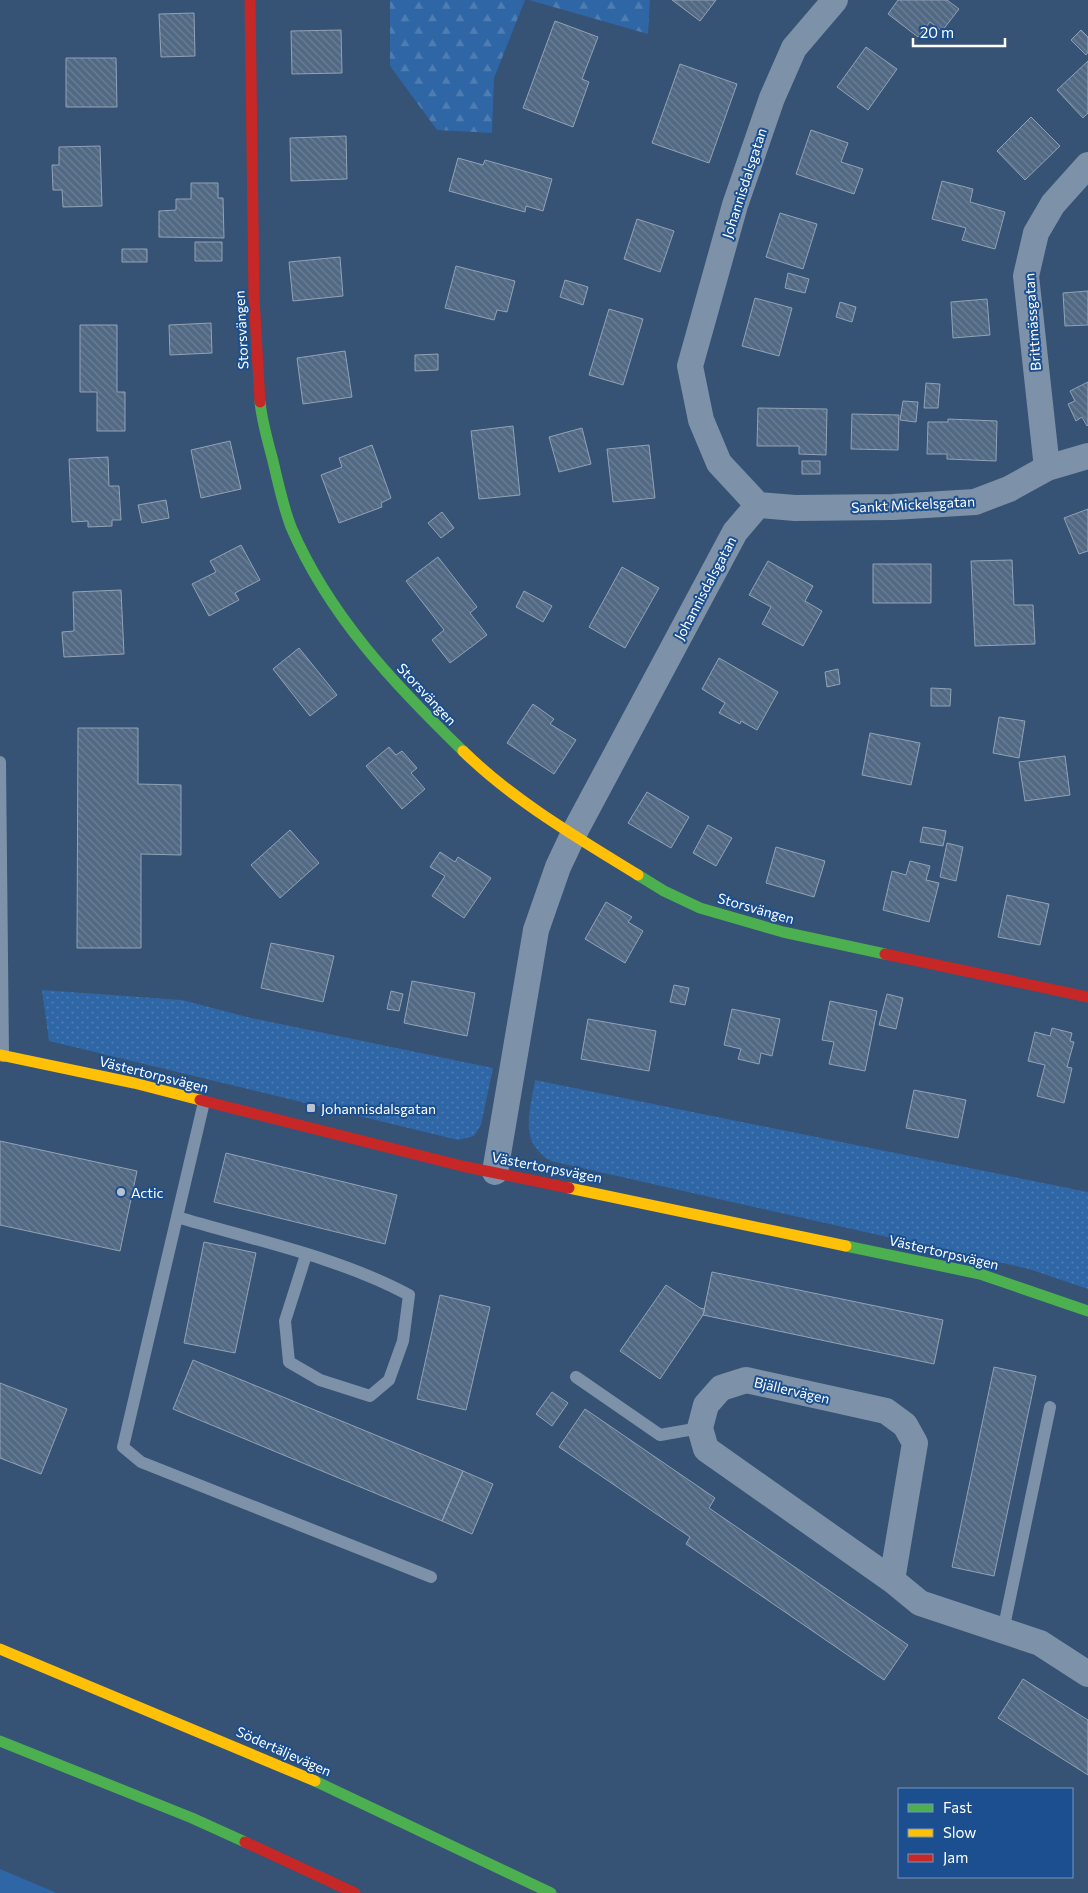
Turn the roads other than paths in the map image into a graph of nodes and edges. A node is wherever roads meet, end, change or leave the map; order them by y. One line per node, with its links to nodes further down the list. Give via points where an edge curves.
1 (250, 0): 8 (main road, Storsvängen, via 256,357 261,410 291,526 335,607 392,680 475,763)
2 (835, 0): 6 (street, Johannisdalsgatan, via 794,48 772,98 735,205 690,366 701,420 719,463)
3 (1088, 165): 5 (street, Brittmässgatan, via 1053,204 1036,233 1026,276)
4 (1088, 456): 5 (street, Sankt Mickelsgatan)
5 (1047, 468): 6 (street, Sankt Mickelsgatan, via 975,502 893,507)
6 (758, 505): 8 (street, Johannisdalsgatan, via 735,532)
7 (0, 762): 10 (lane)
8 (573, 834): 9 (main road, Storsvängen, via 664,891 735,920); 12 (street, Johannisdalsgatan, via 536,930)
9 (1088, 997)
10 (2, 1056): 11 (main road, Västertorpsvägen, via 134,1083)
11 (204, 1102): 12 (main road, Västertorpsvägen); 13 (lane)
12 (495, 1172): 15 (main road, Västertorpsvägen, via 980,1274)
13 (176, 1217): 14 (lane); 19 (lane, via 123,1447 141,1462)
14 (306, 1255): 14 (lane, via 381,1280 409,1296 403,1341 389,1380 370,1396 320,1380 289,1362 285,1321)
15 (1088, 1311)
16 (576, 1377): 18 (lane, via 660,1435)
17 (1050, 1407): 21 (lane)
18 (700, 1428): 20 (street, via 706,1449); 20 (street, Bjällervägen, via 706,1405 721,1388 746,1380 886,1411 905,1425 915,1443)
19 (431, 1577)
20 (892, 1580): 21 (street, via 920,1603)
21 (1003, 1631): 23 (street, via 1040,1643)
22 (0, 1649): 26 (main road, Södertäljevägen, via 207,1733 475,1854)
23 (1088, 1674)
24 (0, 1741): 25 (main road, via 192,1818)
25 (355, 1893)
26 (551, 1893)

